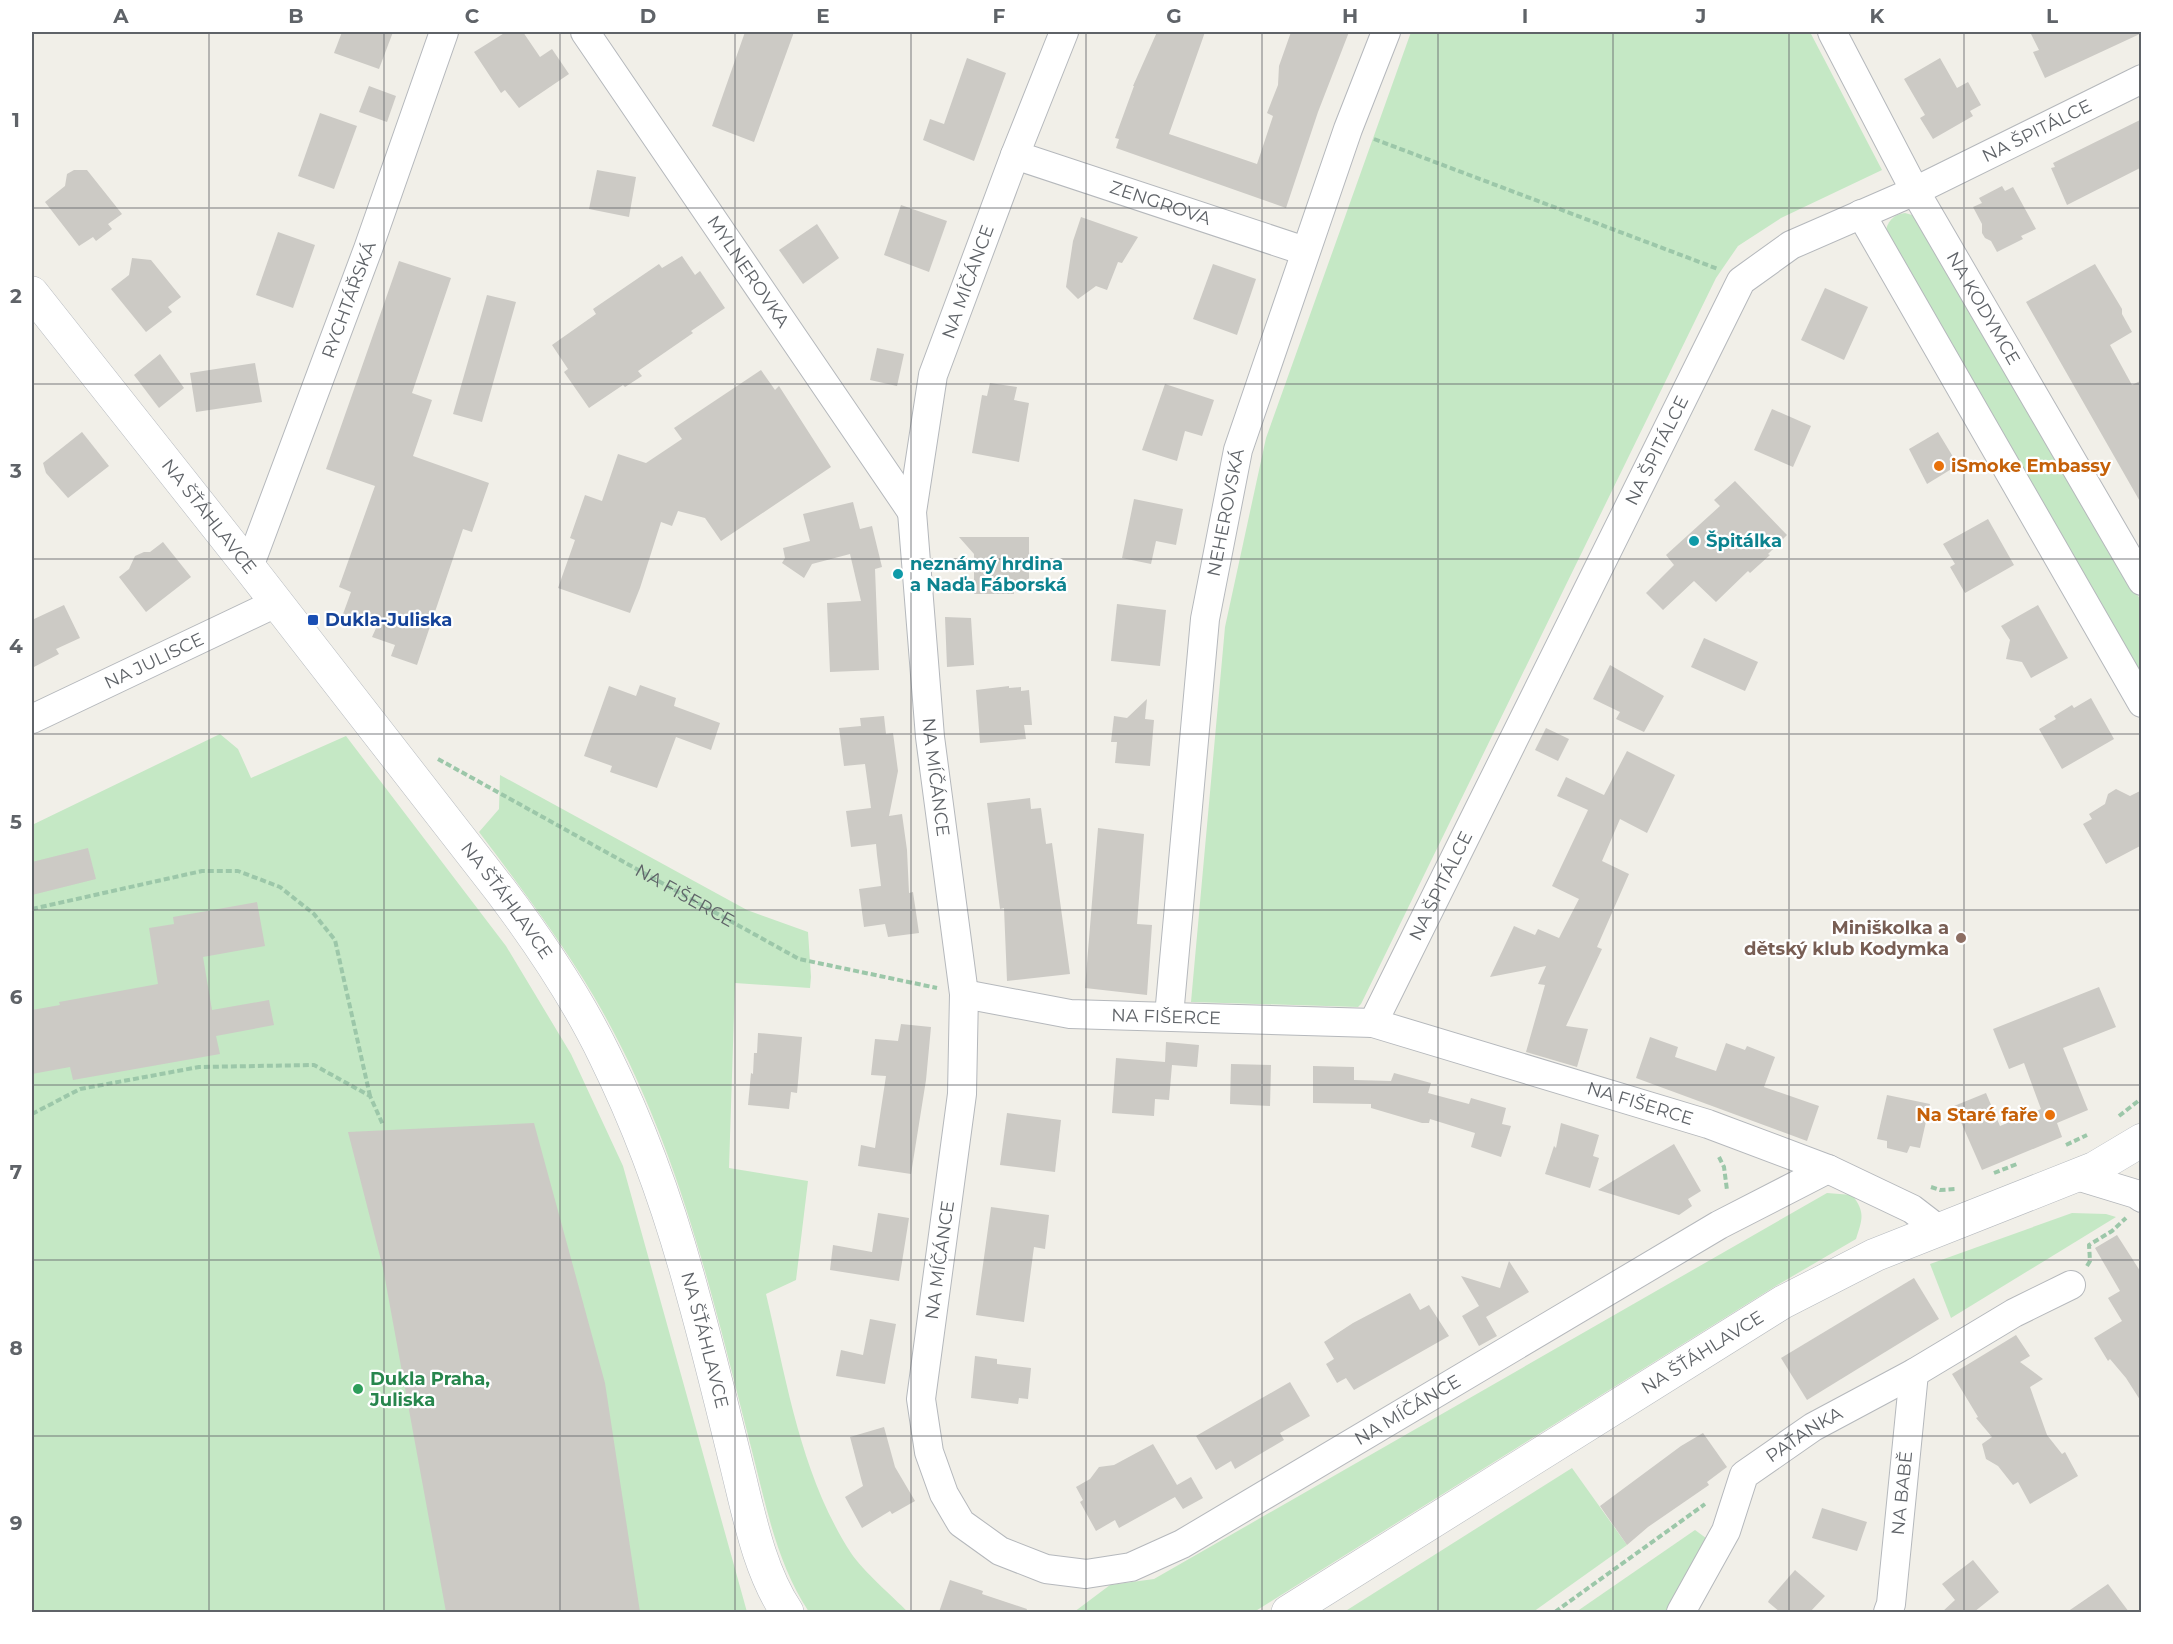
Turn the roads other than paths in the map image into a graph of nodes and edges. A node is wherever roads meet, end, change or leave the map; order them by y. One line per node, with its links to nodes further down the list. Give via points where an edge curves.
1 (444, 32): 13 (street, RYCHTÁŘSKÁ)
2 (585, 32): 12 (street, MYLNEROVKA)
3 (1386, 32): 10 (street, NEHEROVSKÁ)
4 (1832, 32): 8 (street, NA KODYMCE)
5 (1057, 33): 7 (street, NA MÍČÁNCE)
6 (2142, 79): 8 (street, NA ŠPITÁLCE)
7 (1015, 155): 10 (street, ZENGROVA); 12 (street, NA MÍČÁNCE, via 933,375)
8 (1915, 191): 9 (street, NA ŠPITÁLCE); 14 (street, NA KODYMCE)
9 (1861, 214): 16 (street); 20 (street, NA ŠPITÁLCE, via 1791,245 1741,281)
10 (1305, 251): 19 (street, NEHEROVSKÁ, via 1238,450 1205,618)
11 (32, 293): 13 (street, NA ŠŤÁHLAVCE)
12 (912, 512): 18 (street, NA MÍČÁNCE, via 930,736)
13 (249, 567): 15 (street, NA ŠŤÁHLAVCE)
14 (2142, 581)
15 (276, 603): 17 (street, NA JULISCE); 29 (street, NA ŠŤÁHLAVCE, via 529,929 605,1055 659,1184 693,1294 765,1567)
16 (2142, 703)
17 (32, 719)
18 (964, 994): 19 (street, NA FIŠERCE, via 1070,1014); 22 (street, NA MÍČÁNCE, via 962,1094 921,1399 929,1452 944,1494 961,1523 1000,1551 1046,1569 1086,1574 1131,1567 1182,1544 1719,1225)
19 (1169, 1016): 20 (street, NA FIŠERCE)
20 (1373, 1023): 22 (street, NA FIŠERCE, via 1708,1124)
21 (2142, 1140): 23 (street, NA ŠŤÁHLAVCE)
22 (1828, 1169): 25 (street, NA FIŠERCE, via 1912,1209)
23 (2077, 1176): 24 (street, via 2136,1194); 25 (street, NA ŠŤÁHLAVCE)
24 (2135, 1207)
25 (1938, 1229): 30 (street, NA ŠŤÁHLAVCE, via 1850,1267 1783,1302)
26 (2071, 1285): 27 (street, PAŤANKA, via 2014,1313)
27 (1914, 1373): 28 (street, NA BABĚ); 31 (street, PAŤANKA, via 1813,1427 1744,1475 1726,1531)
28 (1893, 1610)
29 (787, 1612)
30 (1288, 1612)
31 (1681, 1612)

